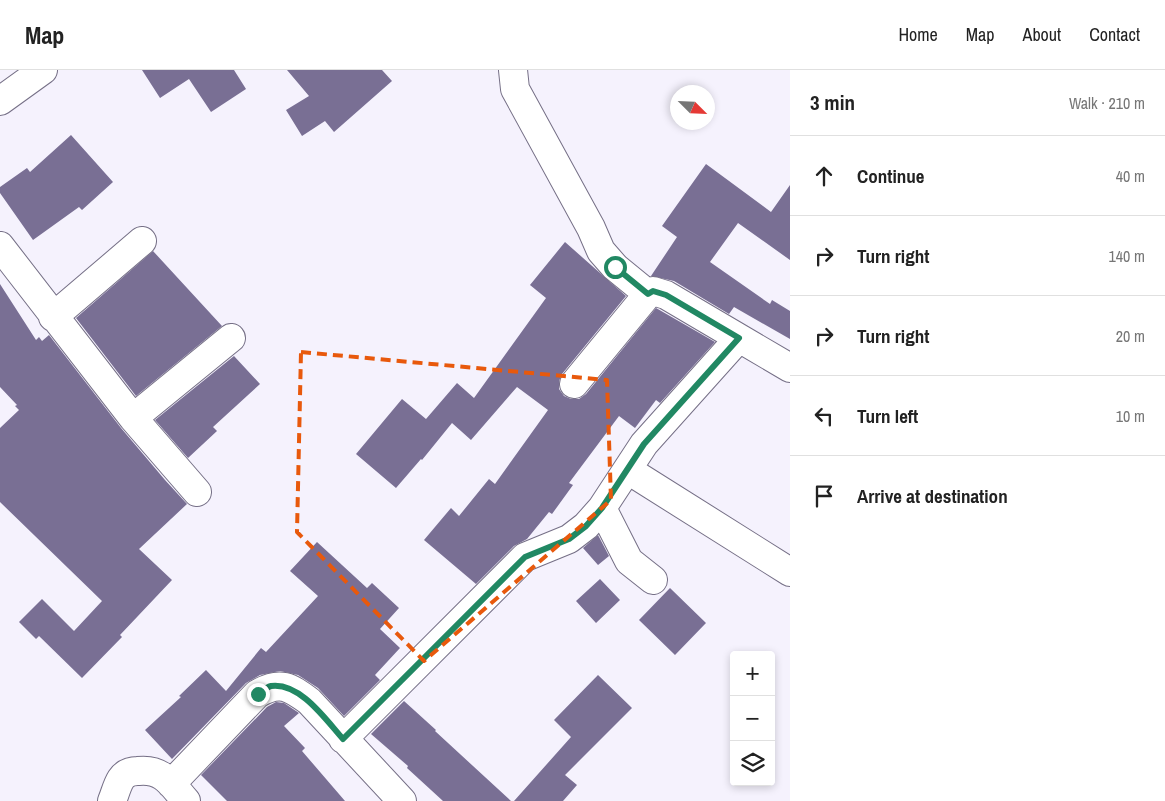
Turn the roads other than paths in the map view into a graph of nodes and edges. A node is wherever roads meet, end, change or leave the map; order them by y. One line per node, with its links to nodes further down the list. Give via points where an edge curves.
1 (42, 70): 3 (street)
2 (513, 70): 6 (street, via 515,89 601,251)
3 (0, 101)
4 (142, 241): 7 (street)
5 (0, 246): 7 (street)
6 (648, 294): 9 (street, via 653,291 666,295); 11 (street)
7 (53, 317): 12 (street)
8 (231, 338): 12 (street)
9 (739, 338): 10 (street); 13 (street, via 644,444)
10 (790, 368)
11 (574, 384)
12 (133, 418): 14 (street)
13 (628, 470): 15 (street); 16 (street)
14 (197, 492)
15 (602, 508): 17 (street, via 629,561); 18 (street, via 569,539 525,557)
16 (790, 572)
17 (653, 580)
18 (343, 739): 19 (street, via 298,693 284,686 270,686 258,694); 21 (street)
19 (178, 792): 20 (street, via 160,772 132,771 121,779)
20 (112, 801)
21 (402, 801)

